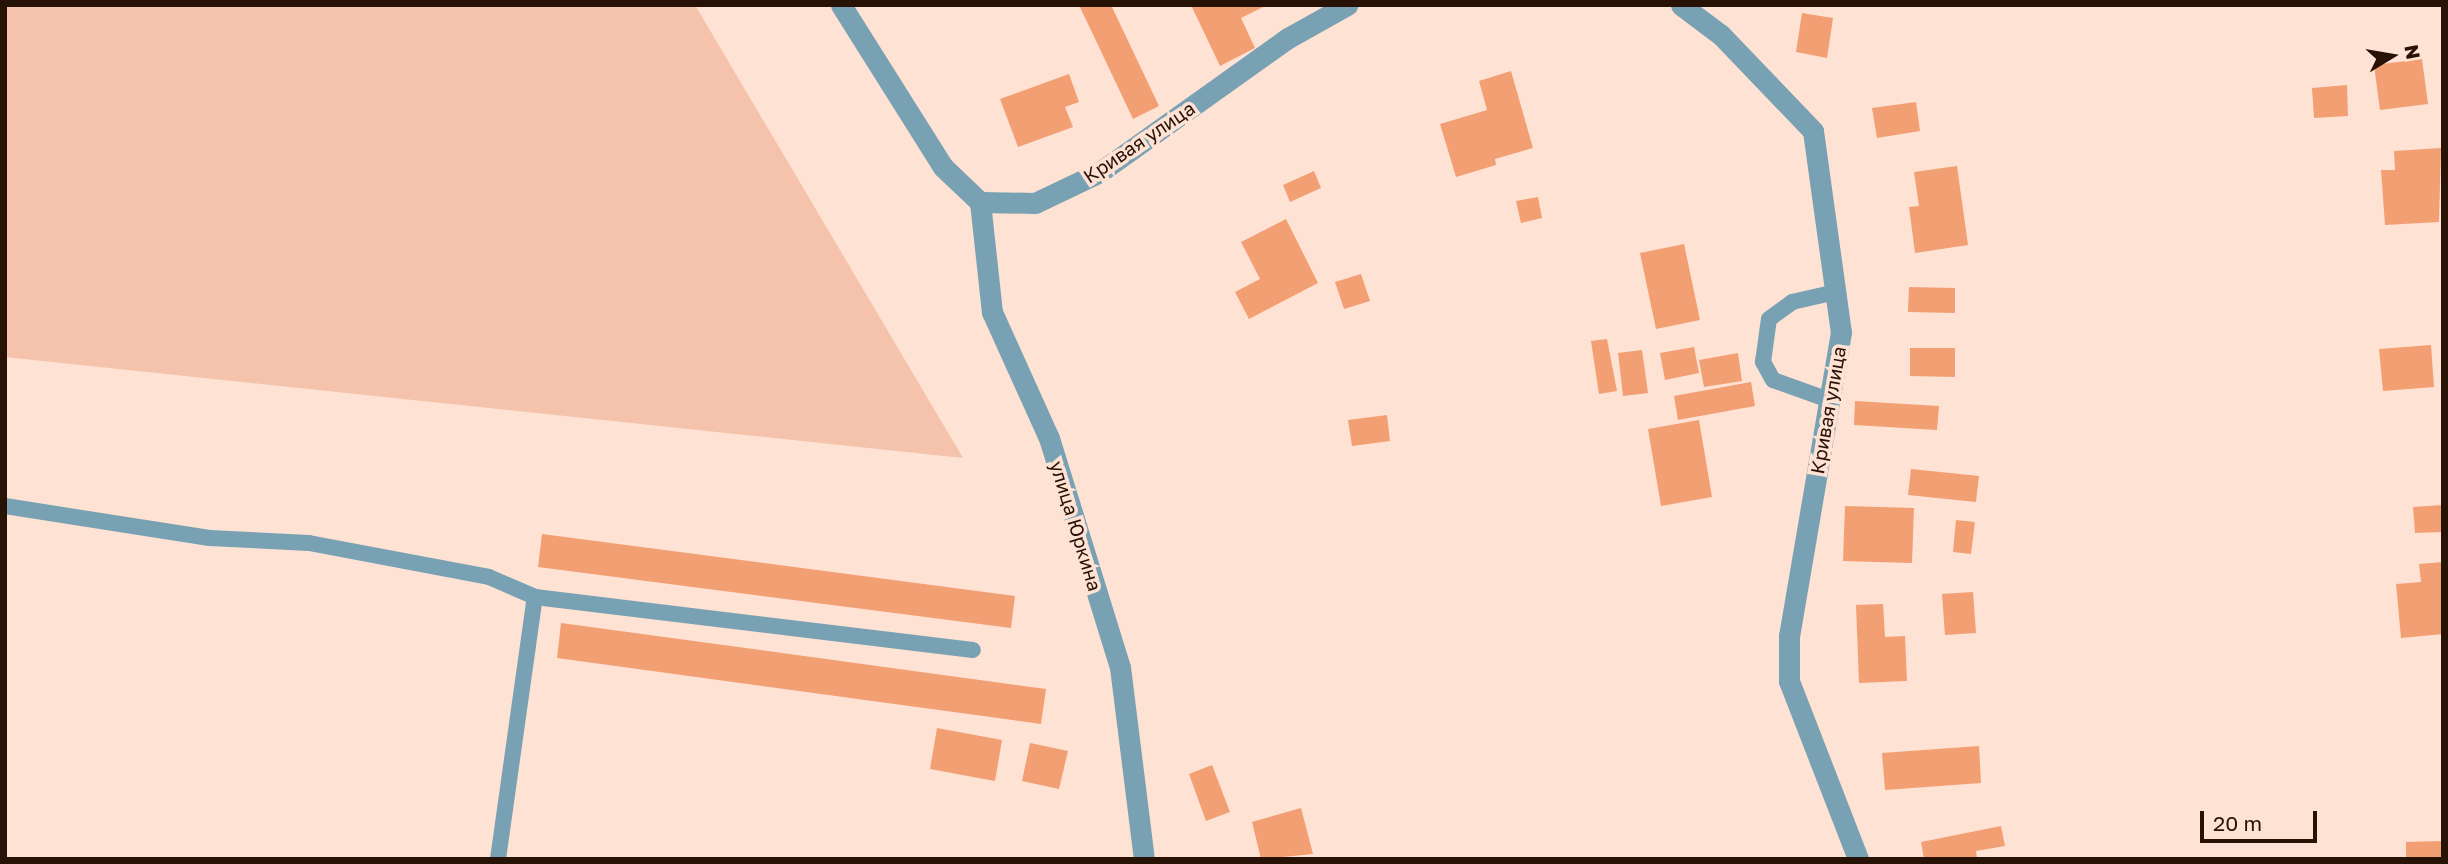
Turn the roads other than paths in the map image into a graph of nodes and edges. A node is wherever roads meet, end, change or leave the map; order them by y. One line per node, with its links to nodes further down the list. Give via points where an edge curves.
1 (841, 5): 4 (street, via 943,167)
2 (1347, 5): 4 (street, Кривая улица, via 1288,38 1100,172 1035,203)
3 (1681, 5): 5 (street, Кривая улица, via 1721,35 1812,131)
4 (980, 202): 11 (street, улица Юркина, via 992,312 1049,438 1120,667)
5 (1836, 292): 6 (street, Кривая улица, via 1841,332); 6 (lane, via 1792,302 1769,319 1763,362 1773,380)
6 (1829, 400): 12 (street, Кривая улица, via 1789,635 1789,681)
7 (5, 506): 8 (lane, via 210,538 309,543 489,577)
8 (535, 597): 9 (lane); 10 (lane)
9 (973, 650)
10 (498, 859)
11 (1144, 859)
12 (1858, 859)

